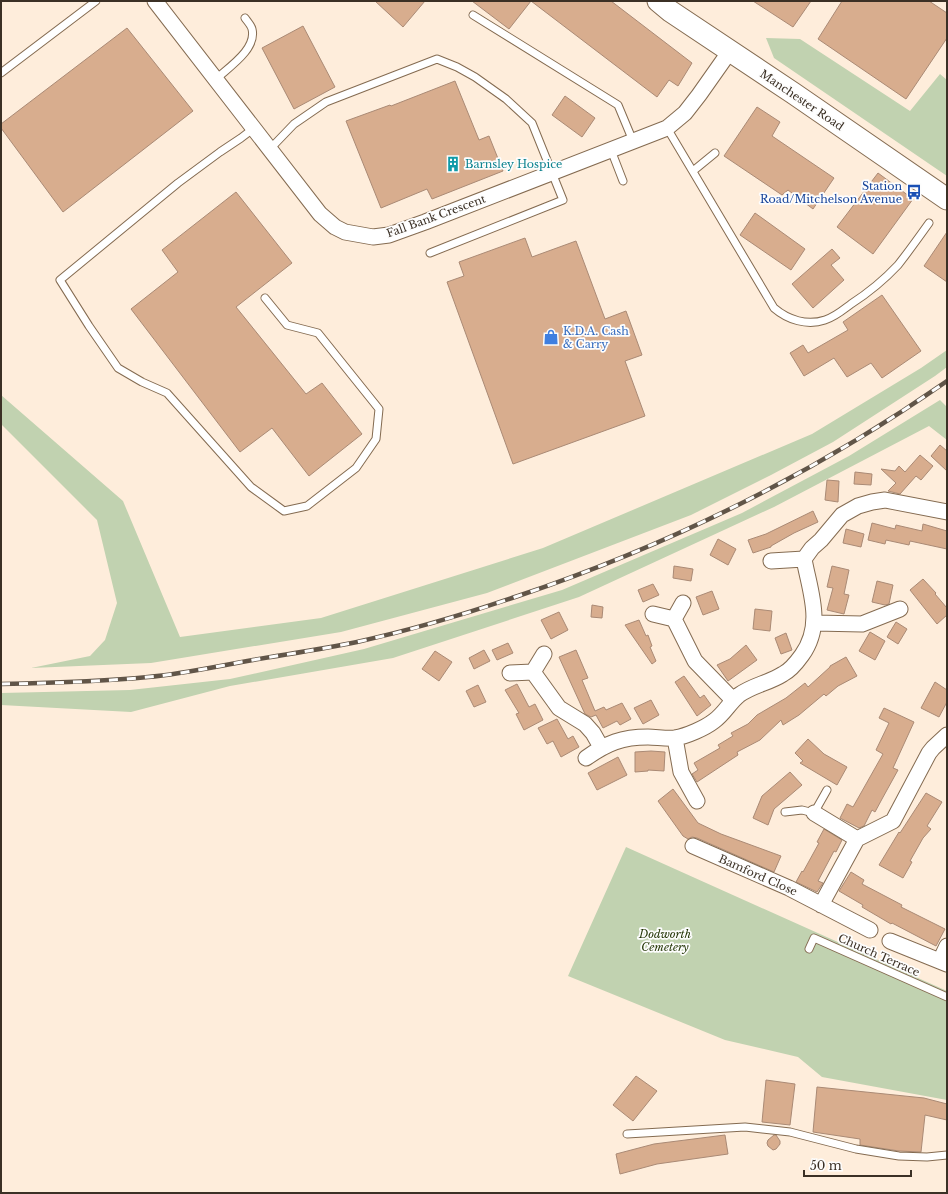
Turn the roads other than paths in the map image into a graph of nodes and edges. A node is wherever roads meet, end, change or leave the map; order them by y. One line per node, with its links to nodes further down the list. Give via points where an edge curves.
1 (96, 1): 7 (lane)
2 (155, 1): 8 (street, Fall Bank Crescent)
3 (658, 1): 6 (main road, Manchester Road)
4 (473, 15): 11 (lane, via 618,105)
5 (245, 18): 8 (lane, via 252,28 252,40 246,52)
6 (730, 51): 10 (street, Fall Bank Crescent, via 685,113); 18 (main road, Manchester Road)
7 (1, 73)
8 (216, 79): 9 (street, Fall Bank Crescent)
9 (254, 128): 12 (street, Fall Bank Crescent); 21 (lane, via 178,183 60,280 118,368 167,393 251,487 284,511 307,506 356,468 376,439 378,409 318,333 287,325)
10 (667, 128): 11 (street, Fall Bank Crescent); 15 (lane)
11 (633, 141): 13 (street, Fall Bank Crescent)
12 (270, 149): 16 (street, Fall Bank Crescent, via 320,214 335,227 345,232 373,237 389,235); 16 (lane, via 294,124 326,102 437,58 475,77 506,99 532,123)
13 (611, 150): 16 (street, Fall Bank Crescent); 17 (lane)
14 (715, 153): 15 (lane)
15 (693, 170): 19 (lane, via 774,308 782,315 804,322 825,320 871,290 897,265)
16 (552, 173): 20 (lane, via 563,200)
17 (623, 181)
18 (947, 199)
19 (929, 223)
20 (430, 253)
21 (264, 298)
22 (947, 512): 23 (street, via 885,500 858,506 842,516)
23 (804, 559): 24 (street); 29 (street)
24 (772, 561)
25 (683, 603): 28 (street)
26 (900, 609): 29 (street, via 862,624)
27 (653, 614): 28 (street)
28 (674, 619): 33 (street, via 695,661)
29 (815, 623): 33 (street, via 806,650 796,664 784,674 751,688)
30 (544, 654): 31 (street)
31 (533, 672): 32 (street); 36 (street, via 559,708 585,724)
32 (510, 673)
33 (734, 700): 34 (street, via 714,721 702,729)
34 (675, 738): 36 (street, via 626,738); 39 (street, via 681,772)
35 (945, 740): 42 (street, via 929,753 893,821)
36 (601, 747): 37 (street)
37 (586, 758)
38 (827, 790): 41 (lane)
39 (697, 801)
40 (785, 812): 41 (lane, via 802,810)
41 (814, 813): 42 (street)
42 (857, 839): 44 (street)
43 (693, 846): 44 (street, Bamford Close, via 789,888)
44 (821, 905): 45 (street, Bamford Close)
45 (870, 930)
46 (890, 941): 49 (street)
47 (947, 946): 49 (street)
48 (809, 949): 50 (lane, Church Terrace, via 814,938)
49 (943, 962)
50 (947, 997)
51 (627, 1134): 52 (lane, via 745,1128 790,1132 856,1149 899,1156)
52 (947, 1155)

